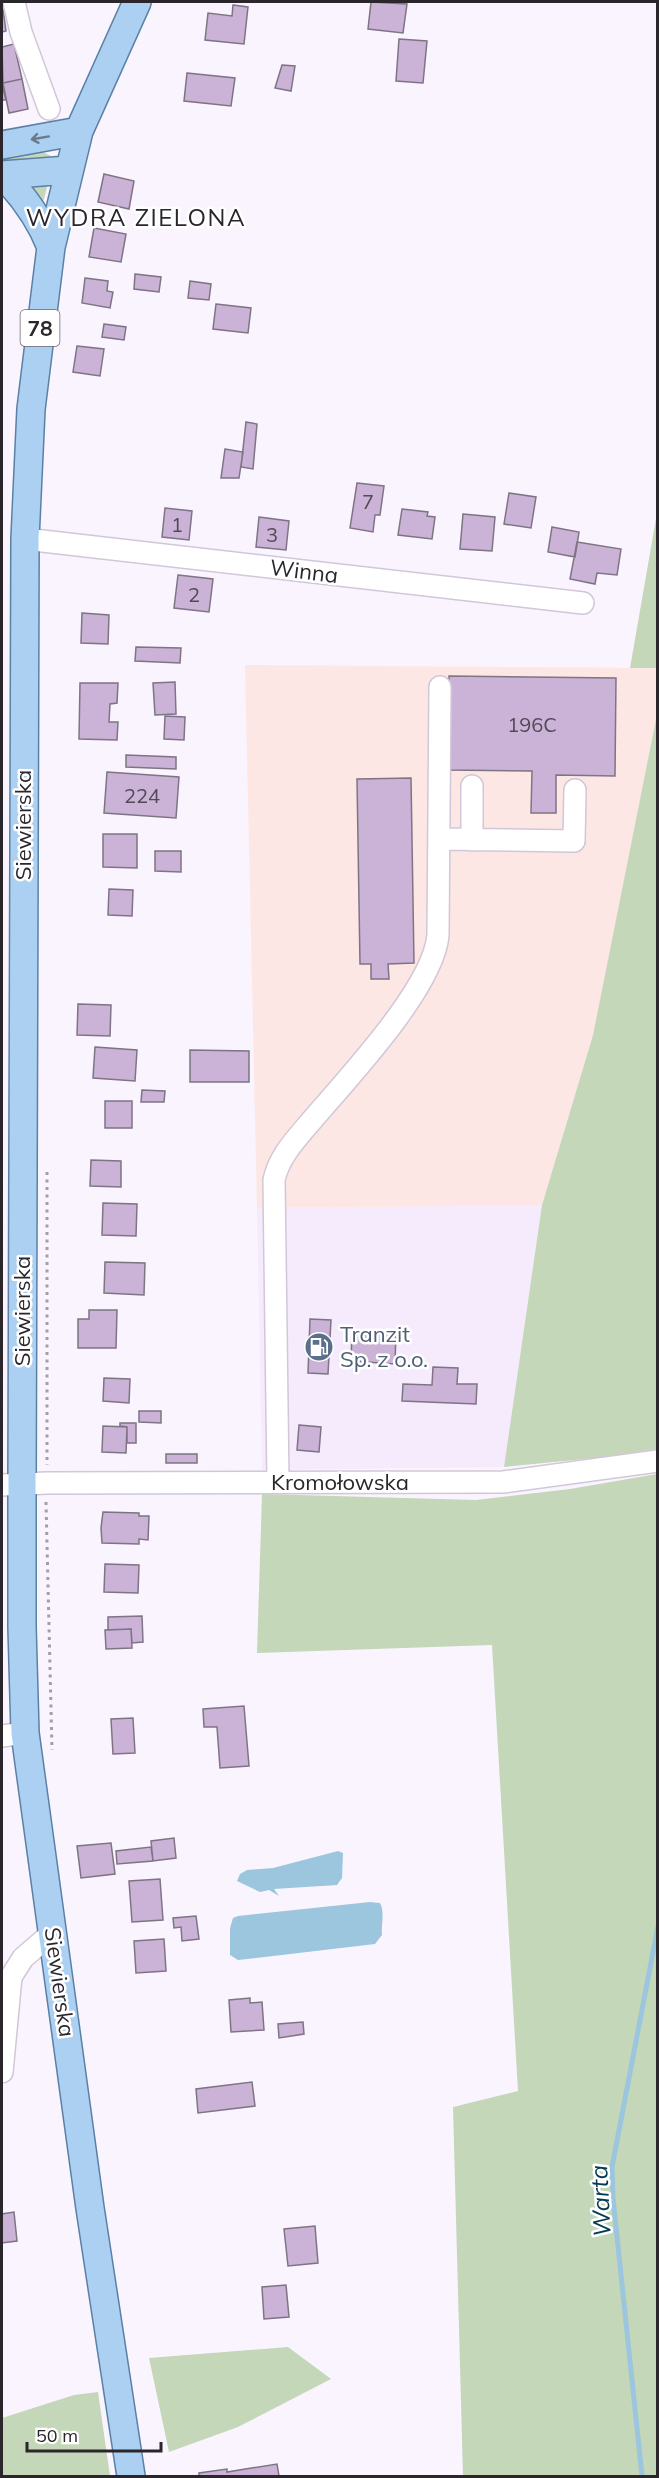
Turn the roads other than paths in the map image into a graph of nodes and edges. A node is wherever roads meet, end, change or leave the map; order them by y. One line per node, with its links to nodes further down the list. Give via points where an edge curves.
1 (14, 2): 3 (street)
2 (137, 2): 4 (main road)
3 (49, 109)
4 (79, 132): 5 (main road, one-way to 5); 6 (main road, 78)
5 (2, 145)
6 (69, 170): 7 (main road); 8 (main road, Siewierska / 78)
7 (3, 176): 8 (main road, via 30,206)
8 (51, 247): 9 (main road, Siewierska / 78, via 32,409)
9 (25, 539): 10 (street, Winna); 18 (main road, Siewierska / 78)
10 (583, 603)
11 (440, 687): 14 (street)
12 (472, 786): 15 (street)
13 (575, 790): 15 (street, via 574,841)
14 (439, 839): 15 (street); 17 (street, via 437,946 427,972 381,1038 275,1172)
15 (472, 840)
16 (657, 1461): 17 (street, Kromołowska, via 503,1482)
17 (278, 1482): 18 (street, Kromołowska)
18 (24, 1484): 19 (main road, Siewierska / 78, via 22,1627)
19 (13, 1734): 20 (main road, Siewierska / 78)
20 (52, 1933): 21 (street, via 23,1958 11,1977); 22 (main road, Siewierska / 78)
21 (2, 2072)
22 (131, 2476)

